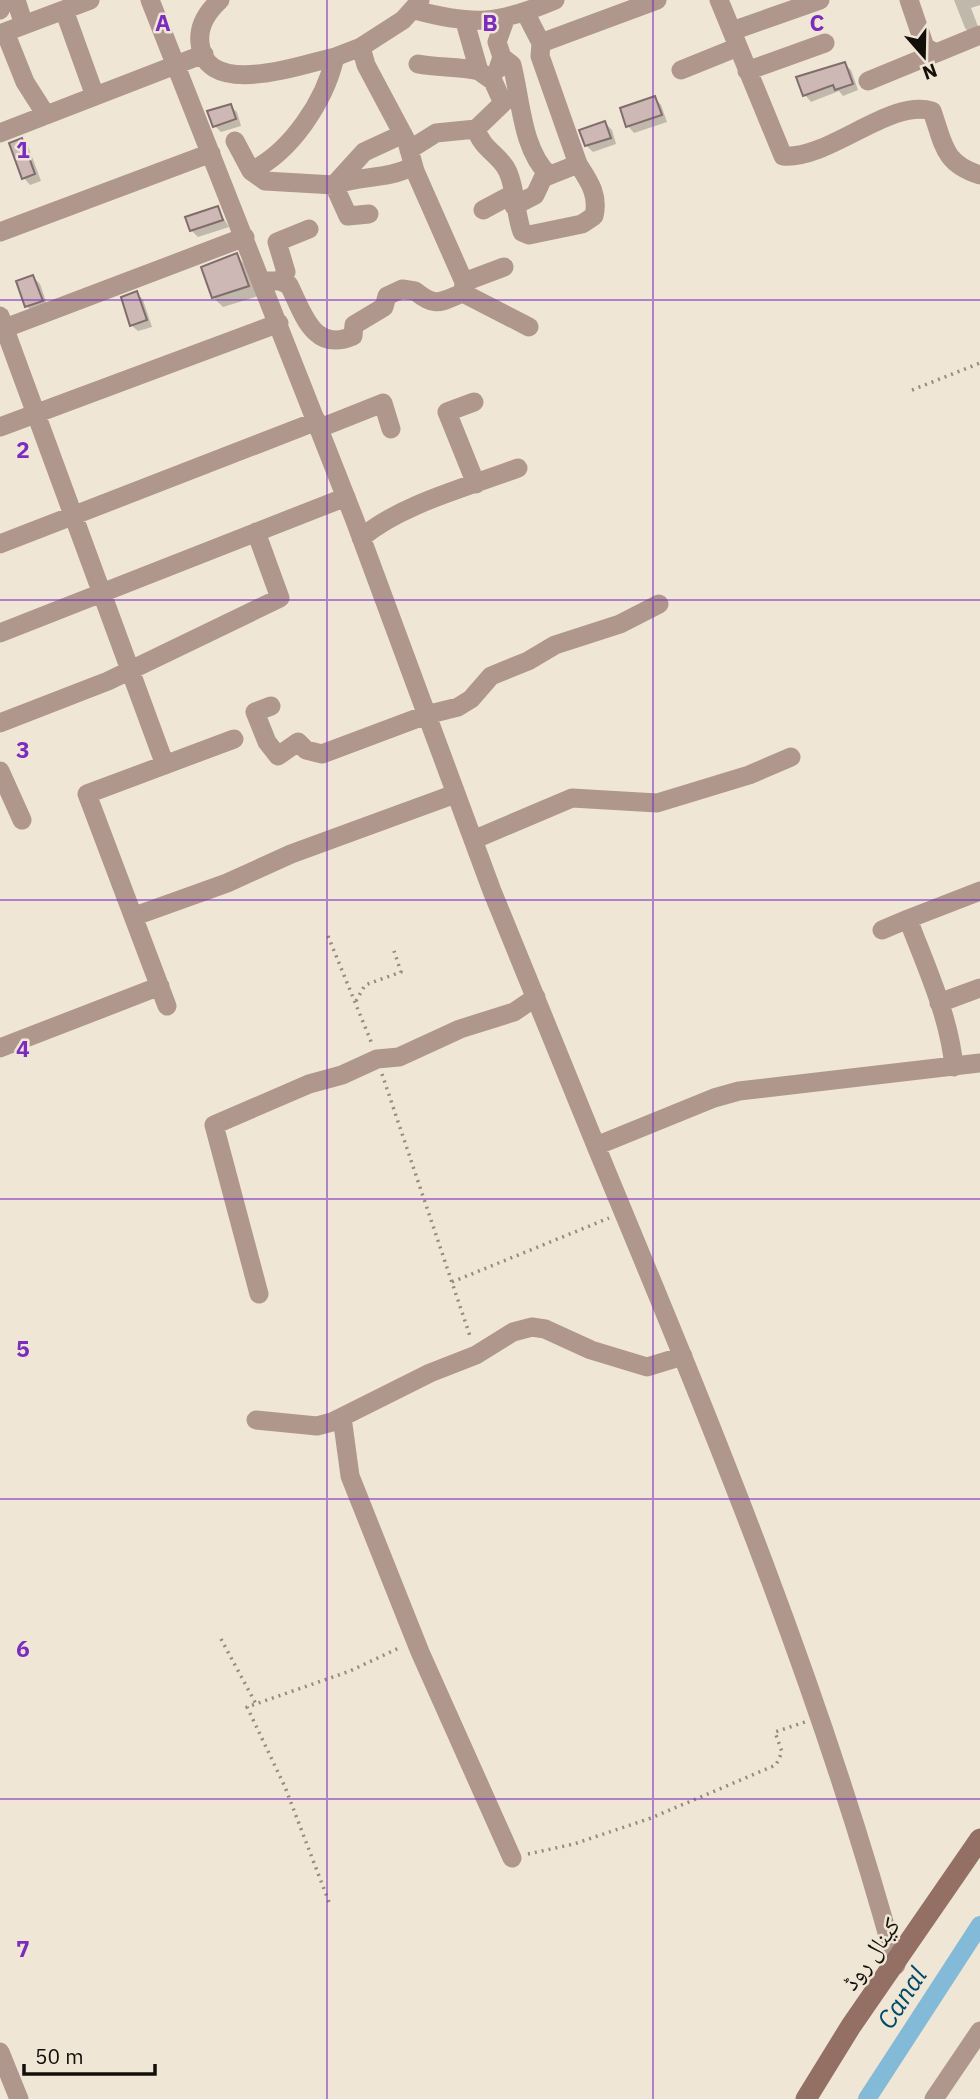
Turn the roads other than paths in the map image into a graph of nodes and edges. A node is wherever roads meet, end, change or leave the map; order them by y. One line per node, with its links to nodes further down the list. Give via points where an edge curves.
1 (5, 0): 12 (street)
2 (16, 0): 16 (street)
3 (90, 0): 13 (street)
4 (150, 0): 27 (street)
5 (220, 0): 23 (street, via 203,22)
6 (555, 0): 14 (street)
7 (657, 0): 19 (street)
8 (719, 0): 18 (street)
9 (820, 0): 18 (street)
10 (909, 0): 22 (street, via 925,47)
11 (418, 5): 15 (street); 21 (street)
12 (0, 10)
13 (64, 10): 16 (street); 32 (street)
14 (516, 15): 15 (street); 19 (street); 25 (street, via 496,42)
15 (465, 22): 30 (street)
16 (10, 30): 33 (street, via 25,82)
17 (980, 35): 22 (street)
18 (735, 39): 28 (street); 29 (street)
19 (541, 43): 39 (street, via 540,56)
20 (825, 43): 29 (street)
21 (361, 47): 24 (street); 37 (street)
22 (935, 53): 31 (street)
23 (204, 54): 24 (street, via 214,66 242,76); 27 (street)
24 (335, 57): 40 (street, via 321,97 267,163)
25 (502, 57): 30 (street); 41 (street, via 512,65 531,147)
26 (418, 64): 30 (street, via 453,65)
27 (176, 66): 32 (street); 38 (street)
28 (681, 69)
29 (747, 71): 42 (street, via 783,156 802,156 921,108 932,111 949,159)
30 (486, 76): 34 (street, via 503,103)
31 (868, 82)
32 (96, 96): 33 (street)
33 (46, 115): 35 (street)
34 (476, 129): 37 (street, via 436,133); 44 (street, via 488,152 503,162 510,175)
35 (0, 134)
36 (235, 141): 40 (street)
37 (408, 150): 43 (street, via 363,152); 43 (street, via 398,174); 52 (street)
38 (211, 153): 48 (street); 49 (street)
39 (578, 164): 41 (street); 44 (street, via 593,188 596,205 594,216 582,224 528,235 522,232)
40 (251, 171): 43 (street, via 265,181)
41 (549, 175): 44 (street, via 535,195)
42 (980, 175)
43 (334, 185): 46 (street, via 348,216)
44 (514, 200): 45 (street)
45 (483, 210)
46 (369, 214)
47 (309, 229): 51 (street, via 277,242 286,272)
48 (0, 232)
49 (245, 237): 51 (street); 54 (street)
50 (504, 267): 52 (street)
51 (271, 281): 52 (street, via 289,285 309,326 334,342 353,336 354,326 384,307 387,296 394,292 415,290 437,303); 53 (street)
52 (463, 287): 55 (street)
53 (279, 323): 57 (street); 58 (street)
54 (2, 325): 57 (street)
55 (529, 327)
56 (474, 402): 62 (street, via 447,412)
57 (36, 414): 59 (street); 64 (street)
58 (318, 425): 60 (street, via 383,403); 63 (street); 64 (street)
59 (0, 427)
60 (391, 429)
61 (518, 468): 62 (street)
62 (476, 484): 66 (street, via 379,523)
63 (346, 497): 65 (street); 66 (street)
64 (73, 515): 67 (street); 68 (street)
65 (256, 532): 68 (street); 71 (street, via 280,598)
66 (361, 538): 73 (street)
67 (0, 544)
68 (102, 593): 70 (street); 71 (street)
69 (659, 604): 73 (street, via 620,624 540,652 491,676 458,708)
70 (0, 633)
71 (130, 669): 74 (street); 77 (street)
72 (271, 705): 73 (street, via 255,712 278,757 298,743 321,754)
73 (426, 715): 79 (street)
74 (0, 723)
75 (234, 739): 77 (street)
76 (791, 757): 81 (street, via 657,803 572,798)
77 (165, 765): 83 (street, via 88,794)
78 (0, 771): 80 (street)
79 (456, 794): 81 (street); 83 (street)
80 (22, 820)
81 (473, 841): 88 (street)
82 (980, 891): 84 (street)
83 (135, 916): 86 (street)
84 (908, 919): 85 (street); 89 (street)
85 (882, 930)
86 (160, 986): 90 (street); 91 (street)
87 (980, 988): 89 (street)
88 (536, 997): 94 (street); 95 (street, via 514,1012 460,1029 399,1057 377,1059 309,1084 214,1125)
89 (939, 1003): 93 (street)
90 (167, 1006)
91 (0, 1048)
92 (980, 1063): 93 (street)
93 (954, 1067): 94 (street, via 739,1091)
94 (596, 1146): 96 (street)
95 (259, 1294)
96 (683, 1356): 97 (street, via 647,1367 532,1327 513,1332 477,1355); 101 (street, via 820,1717)
97 (342, 1417): 98 (street, via 317,1426); 100 (street, via 350,1476)
98 (256, 1420)
99 (980, 1839): 101 (street, کینال روڈ)
100 (512, 1858)
101 (896, 1965): 105 (street, کینال روڈ)
102 (980, 2031): 106 (street)
103 (0, 2052): 104 (street)
104 (19, 2099)
105 (806, 2099)
106 (934, 2099)

